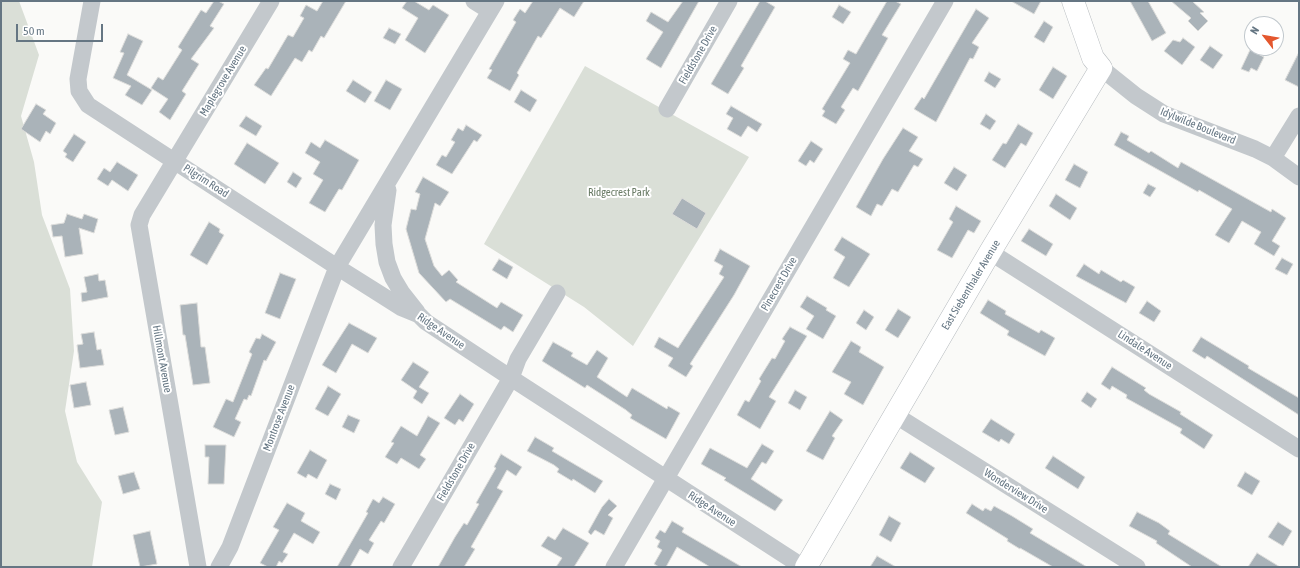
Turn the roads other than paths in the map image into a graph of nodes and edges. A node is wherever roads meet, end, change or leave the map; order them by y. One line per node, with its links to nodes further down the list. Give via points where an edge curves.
1 (92, 1): 13 (street, Pilgrim Road, via 78,79 82,98 88,105)
2 (271, 1): 13 (street, Maplegrove Avenue)
3 (474, 1): 7 (street)
4 (729, 1): 9 (street, Fieldstone Drive)
5 (945, 1): 23 (street, Pinecrest Drive)
6 (1073, 1): 8 (main road, via 1093,58)
7 (493, 6): 14 (street)
8 (1101, 68): 12 (street, Idylwilde Boulevard, via 1164,114 1228,137); 16 (main road, East Siebenthaler Avenue)
9 (667, 109)
10 (1299, 116): 11 (street)
11 (1295, 135): 12 (street)
12 (1273, 158): 15 (street, Idylwilde Boulevard)
13 (175, 160): 17 (street, Pilgrim Road); 24 (street, Hillmont Avenue, via 142,215 139,226)
14 (396, 171): 17 (street); 19 (street, via 390,183 385,206 384,244 387,262 394,278)
15 (1299, 177)
16 (990, 252): 21 (main road, East Siebenthaler Avenue); 22 (street, Lindale Avenue)
17 (337, 267): 19 (street, Ridge Avenue, via 402,308); 25 (street, Montrose Avenue, via 230,547)
18 (557, 293): 20 (street, Fieldstone Drive, via 518,359)
19 (420, 316): 20 (street, Ridge Avenue)
20 (511, 378): 23 (street, Ridge Avenue); 26 (street, Fieldstone Drive)
21 (895, 414): 28 (main road, East Siebenthaler Avenue); 29 (street, Wonderview Drive)
22 (1299, 449)
23 (664, 478): 27 (street, Pinecrest Drive); 28 (street, Ridge Avenue)
24 (198, 567)
25 (219, 567)
26 (401, 567)
27 (614, 567)
28 (805, 567)
29 (1138, 567)

